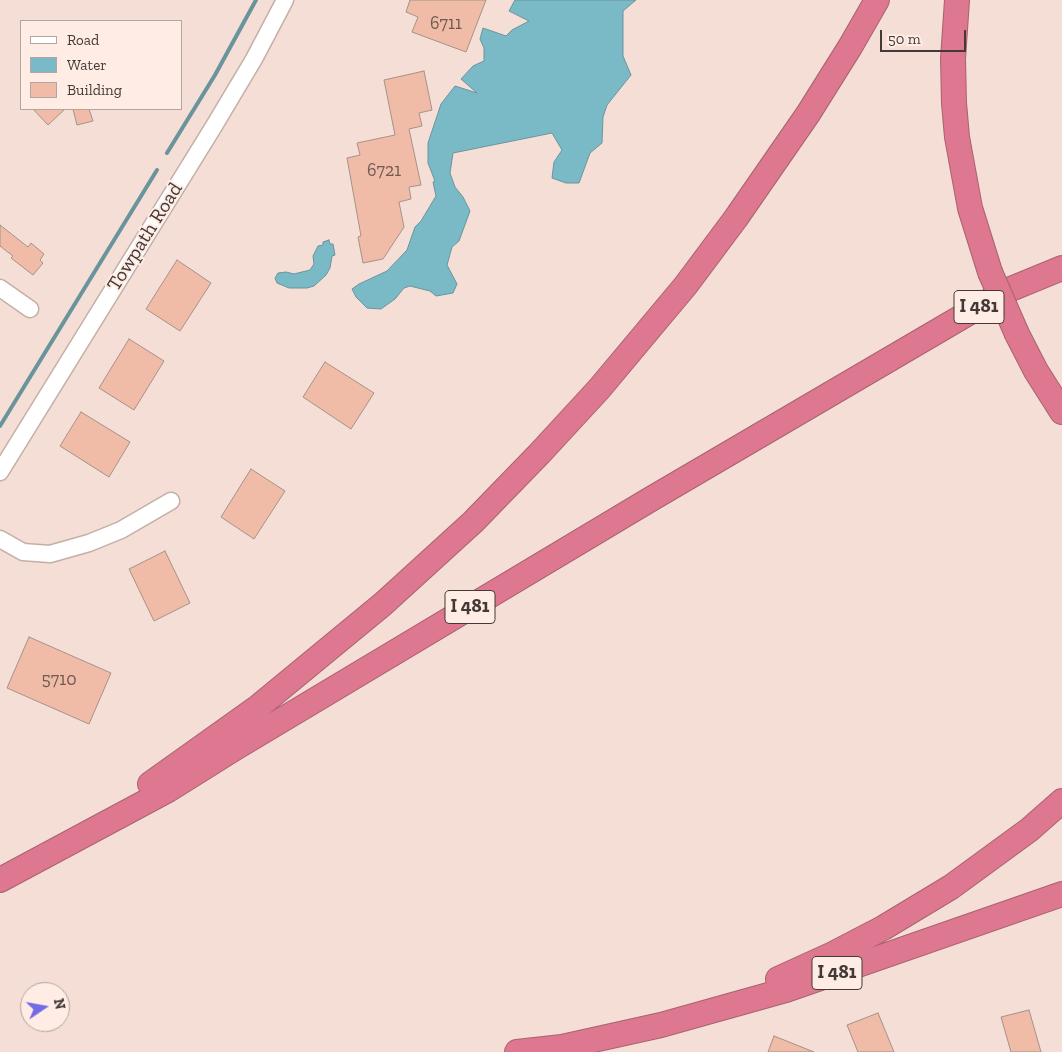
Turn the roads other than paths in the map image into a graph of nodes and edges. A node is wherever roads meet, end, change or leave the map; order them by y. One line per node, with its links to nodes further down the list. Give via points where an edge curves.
1 (285, 0): 8 (street, Towpath Road, via 214,126)
2 (877, 0): 12 (highway, via 808,114 686,285 599,389 473,522 384,604 258,707)
3 (957, 0): 7 (highway, bridge, via 954,103 970,208 990,272 1016,334)
4 (1062, 268): 12 (highway, I 481, via 1006,291 651,499 168,790)
5 (0, 288): 6 (street)
6 (30, 309)
7 (1062, 412)
8 (0, 472)
9 (171, 501): 10 (street, via 121,530 50,554 23,552)
10 (0, 539)
11 (1062, 801): 15 (highway, via 951,887 883,928)
12 (41, 858): 13 (highway, I 481)
13 (0, 880)
14 (1062, 894): 15 (highway, I 481, via 786,990)
15 (725, 1006): 16 (highway, I 481, via 661,1025)
16 (517, 1052)

